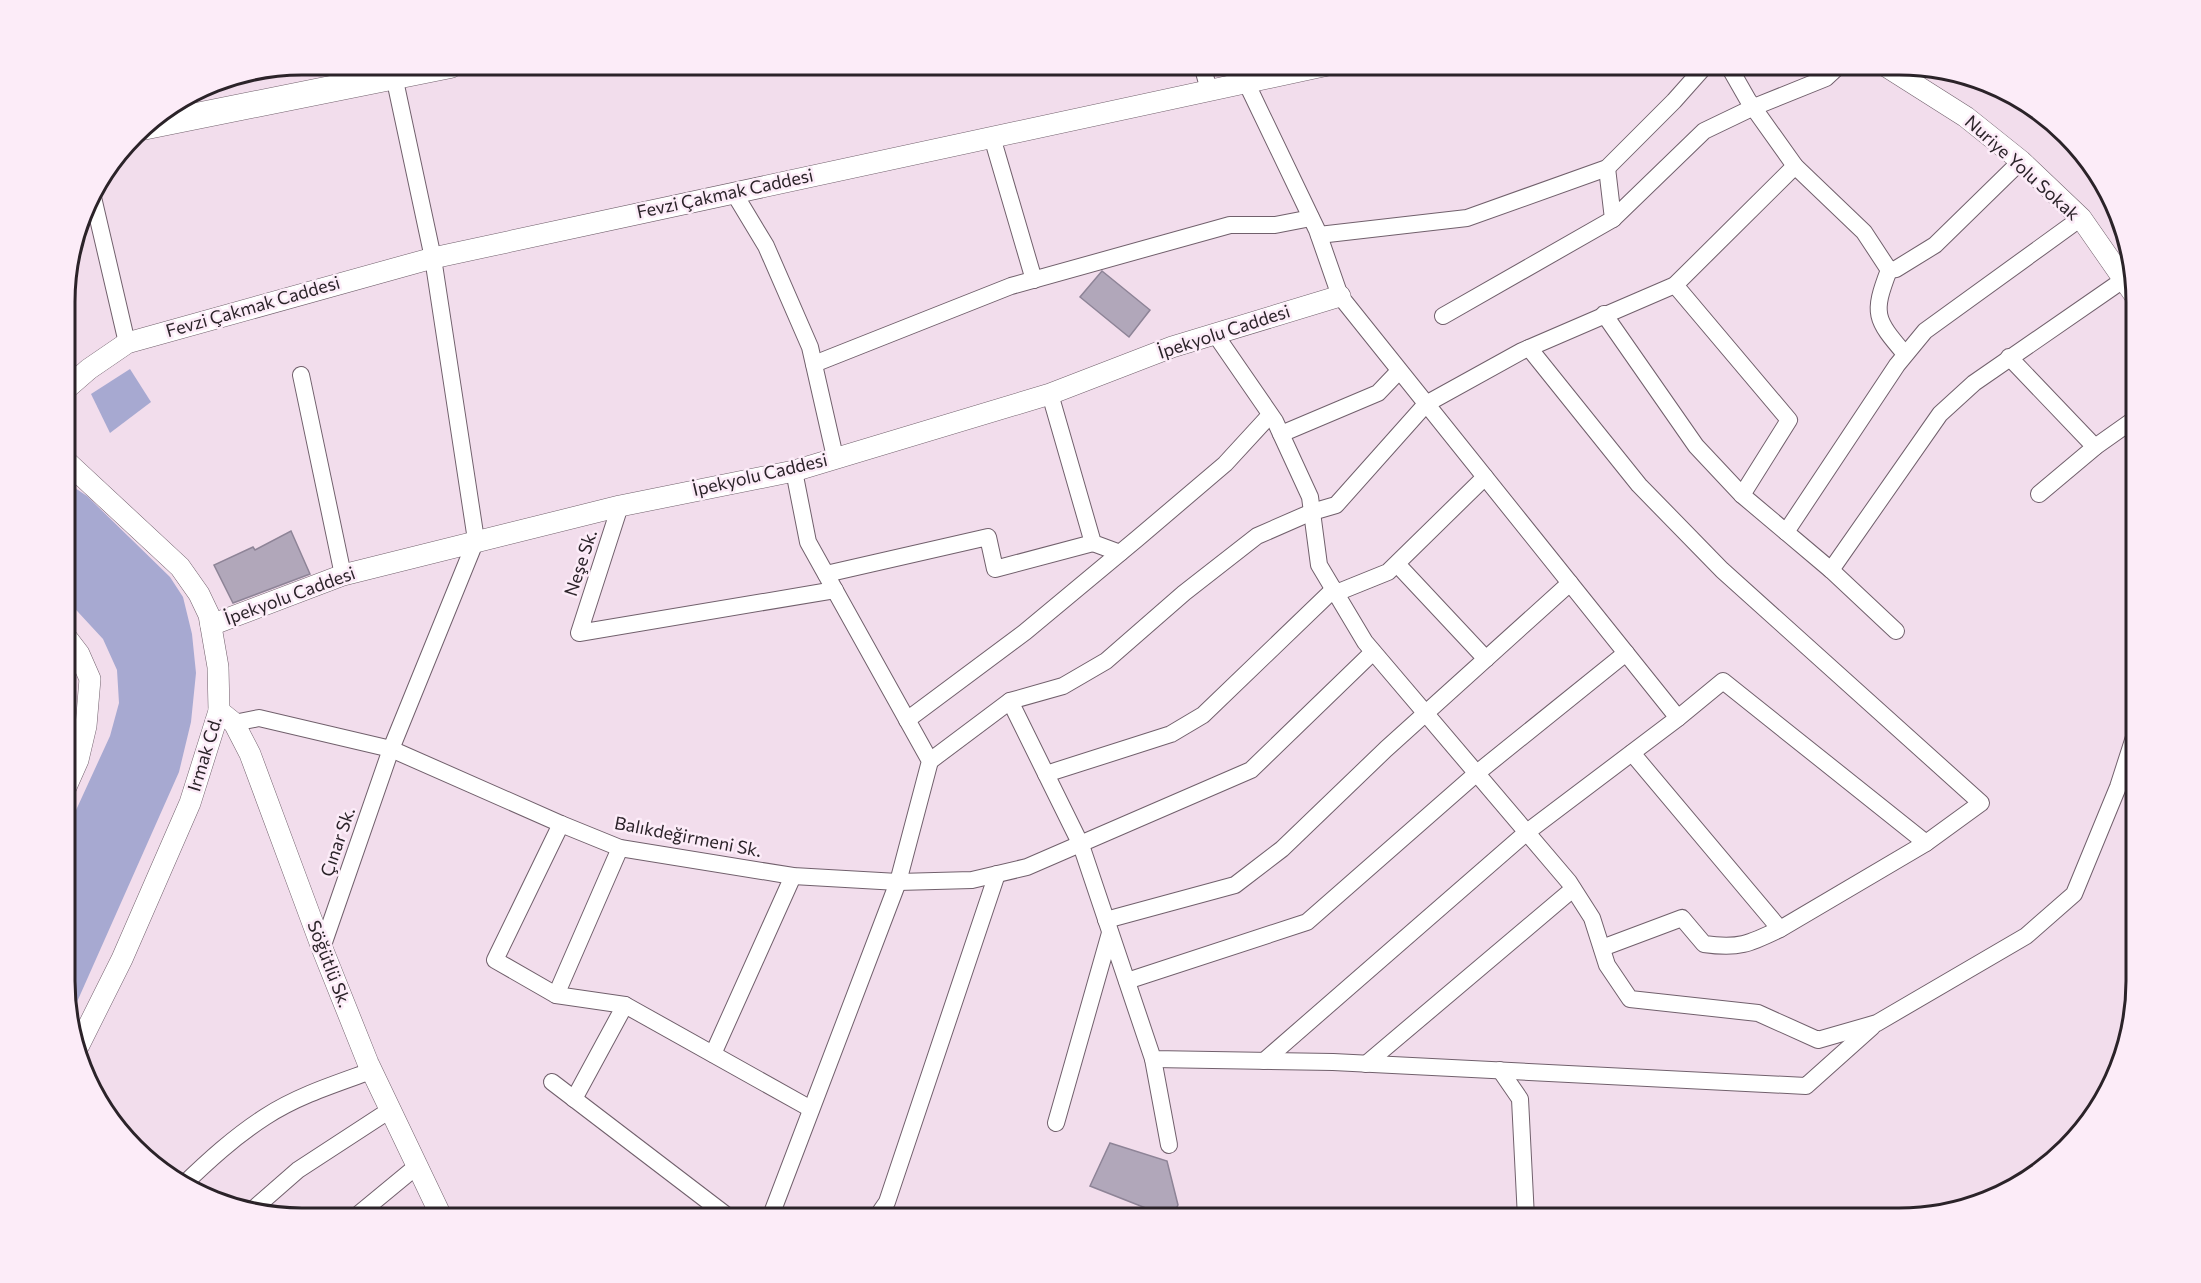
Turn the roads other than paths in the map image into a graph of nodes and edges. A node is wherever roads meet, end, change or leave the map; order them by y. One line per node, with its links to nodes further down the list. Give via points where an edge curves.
1 (359, 75): 12 (main road)
2 (366, 75): 14 (main road)
3 (389, 75): 25 (street)
4 (1205, 75): 11 (street)
5 (1278, 75): 10 (street, Fevzi Çakmak Caddesi)
6 (1696, 75): 18 (street)
7 (1735, 75): 13 (street)
8 (1829, 75): 13 (street)
9 (1901, 75): 16 (street, Nuriye Yolu Sokak, via 1966,117)
10 (1246, 82): 11 (street, Fevzi Çakmak Caddesi); 21 (street)
11 (1209, 90): 15 (street, Fevzi Çakmak Caddesi)
12 (190, 104)
13 (1754, 107): 17 (street); 23 (street, via 1704,131)
14 (164, 122)
15 (992, 137): 19 (street, Fevzi Çakmak Caddesi); 27 (street)
16 (2021, 161): 22 (street, Nuriye Yolu Sokak); 26 (street, via 1935,245)
17 (1795, 166): 26 (street, via 1864,232); 30 (street)
18 (1607, 168): 23 (street); 24 (street, via 1467,218)
19 (734, 193): 25 (street, Fevzi Çakmak Caddesi); 39 (street, via 766,246)
20 (95, 207): 35 (street)
21 (1311, 218): 24 (street); 27 (street, via 1275,225 1230,225)
22 (2081, 218): 28 (street, Nuriye Yolu Sokak); 37 (street, via 1925,332)
23 (1613, 219): 33 (street)
24 (1319, 235): 31 (street)
25 (433, 258): 35 (street, Fevzi Çakmak Caddesi); 58 (street)
26 (1889, 270): 37 (street, via 1878,299 1882,327)
27 (1034, 280): 39 (street)
28 (2122, 280): 29 (street, Nuriye Yolu Sokak); 38 (street)
29 (2126, 284)
30 (1675, 285): 32 (street); 54 (street, via 1789,420)
31 (1340, 296): 34 (street, İpekyolu Caddesi); 40 (street)
32 (1604, 314): 36 (street); 54 (street, via 1696,446)
33 (1443, 316)
34 (1215, 334): 43 (street, İpekyolu Caddesi); 45 (street)
35 (127, 343): 42 (street, Fevzi Çakmak Caddesi)
36 (1529, 348): 44 (street); 88 (street, via 1639,485 1722,570 1981,803)
37 (1905, 354): 57 (street)
38 (2009, 357): 48 (street); 62 (street, via 1974,382 1940,414)
39 (814, 364): 49 (street)
40 (1400, 371): 44 (street); 47 (street, via 1377,393)
41 (301, 375): 64 (street)
42 (75, 381)
43 (1050, 394): 49 (street, İpekyolu Caddesi); 59 (street)
44 (1426, 404): 52 (street); 56 (street, via 1336,505)
45 (1270, 414): 47 (street); 60 (street, via 1225,464)
46 (2126, 425): 48 (street)
47 (1281, 434): 56 (street, via 1310,497)
48 (2095, 447): 53 (street)
49 (835, 457): 51 (street, İpekyolu Caddesi)
50 (75, 469): 68 (street, Irmak Cd., via 180,567 199,594)
51 (794, 471): 55 (street, İpekyolu Caddesi); 63 (street, via 808,542)
52 (1485, 477): 61 (street); 65 (street)
53 (2038, 494)
54 (1742, 495): 57 (street)
55 (620, 506): 58 (street, İpekyolu Caddesi); 66 (street, Neşe Sk., via 579,633)
56 (1312, 512): 67 (street, via 1319,565); 74 (street, via 1257,536 1106,661 1063,686)
57 (1786, 532): 62 (street)
58 (476, 540): 64 (street, İpekyolu Caddesi); 79 (street, Çınar Sk.)
59 (1093, 543): 60 (street); 63 (street, via 995,569 988,537)
60 (1120, 553): 78 (street, via 1025,632)
61 (1397, 564): 67 (street, via 1388,572); 73 (street)
62 (1831, 570): 69 (street)
63 (826, 574): 66 (street)
64 (343, 575): 68 (street, İpekyolu Caddesi)
65 (1570, 583): 72 (street); 73 (street)
66 (835, 590): 78 (street)
67 (1335, 591): 71 (street); 85 (street, via 1203,715 1171,734)
68 (211, 625): 76 (street, Irmak Cd.)
69 (1896, 631)
70 (75, 650): 83 (street, via 90,679 86,726)
71 (1373, 652): 75 (street); 89 (street, Balıkdeğirmeni Sk., via 1251,770)
72 (1626, 653): 77 (street); 84 (street)
73 (1486, 659): 75 (street)
74 (1010, 701): 81 (street); 85 (street)
75 (1426, 714): 84 (street); 95 (street, via 1282,849 1234,885)
76 (226, 717): 79 (street, Balıkdeğirmeni Sk., via 259,718); 97 (street, Söğütlü Sk., via 250,754); 103 (street, Irmak Cd., via 122,959)
77 (1678, 718): 80 (street); 88 (street, via 1724,681)
78 (907, 720): 81 (street)
79 (391, 749): 86 (street, Balıkdeğirmeni Sk.); 97 (street, Çınar Sk.)
80 (1632, 753): 87 (street); 96 (street)
81 (930, 761): 93 (street)
82 (2126, 762): 102 (street, via 2074,894 2026,936)
83 (75, 767)
84 (1477, 773): 87 (street); 99 (street, via 1307,922)
85 (1046, 774): 89 (street)
86 (561, 824): 90 (street, Balıkdeğirmeni Sk.); 100 (street, via 495,960)
87 (1527, 832): 94 (street); 106 (street)
88 (1926, 843): 96 (street)
89 (1081, 845): 91 (street, Balıkdeğirmeni Sk., via 1027,867); 95 (street)
90 (620, 848): 92 (street, Balıkdeğirmeni Sk.); 100 (street)
91 (997, 874): 93 (street, Balıkdeğirmeni Sk., via 972,880); 123 (street)
92 (792, 876): 93 (street, Balıkdeğirmeni Sk.); 104 (street)
93 (898, 882): 112 (street)
94 (1573, 889): 98 (street, via 1592,918); 107 (street)
95 (1108, 927): 99 (street); 114 (street)
96 (1780, 929): 98 (street, via 1753,942 1728,947 1704,944 1682,918)
97 (322, 948): 109 (street, Söğütlü Sk.)
98 (1602, 948): 102 (street, via 1607,965 1630,999 1758,1013 1818,1040)
99 (1127, 981): 105 (street)
100 (556, 995): 101 (street)
101 (625, 1005): 104 (street); 111 (street)
102 (1877, 1023): 108 (street, via 1806,1086)
103 (82, 1038)
104 (713, 1054): 112 (street)
105 (1153, 1059): 106 (street); 115 (street)
106 (1264, 1061): 107 (street)
107 (1366, 1064): 108 (street)
108 (1500, 1070): 124 (street, via 1520,1099)
109 (371, 1071): 113 (street, Söğütlü Sk.); 117 (street, via 315,1091 265,1117)
110 (552, 1082): 111 (street)
111 (574, 1099): 121 (street)
112 (811, 1109): 122 (street)
113 (390, 1110): 116 (street, Söğütlü Sk.); 118 (street, via 298,1170)
114 (1056, 1123)
115 (1169, 1145)
116 (417, 1167): 119 (street); 120 (street, Söğütlü Sk.)
117 (190, 1179)
118 (259, 1204)
119 (366, 1208)
120 (437, 1208)
121 (717, 1208)
122 (774, 1208)
123 (883, 1208)
124 (1525, 1208)

